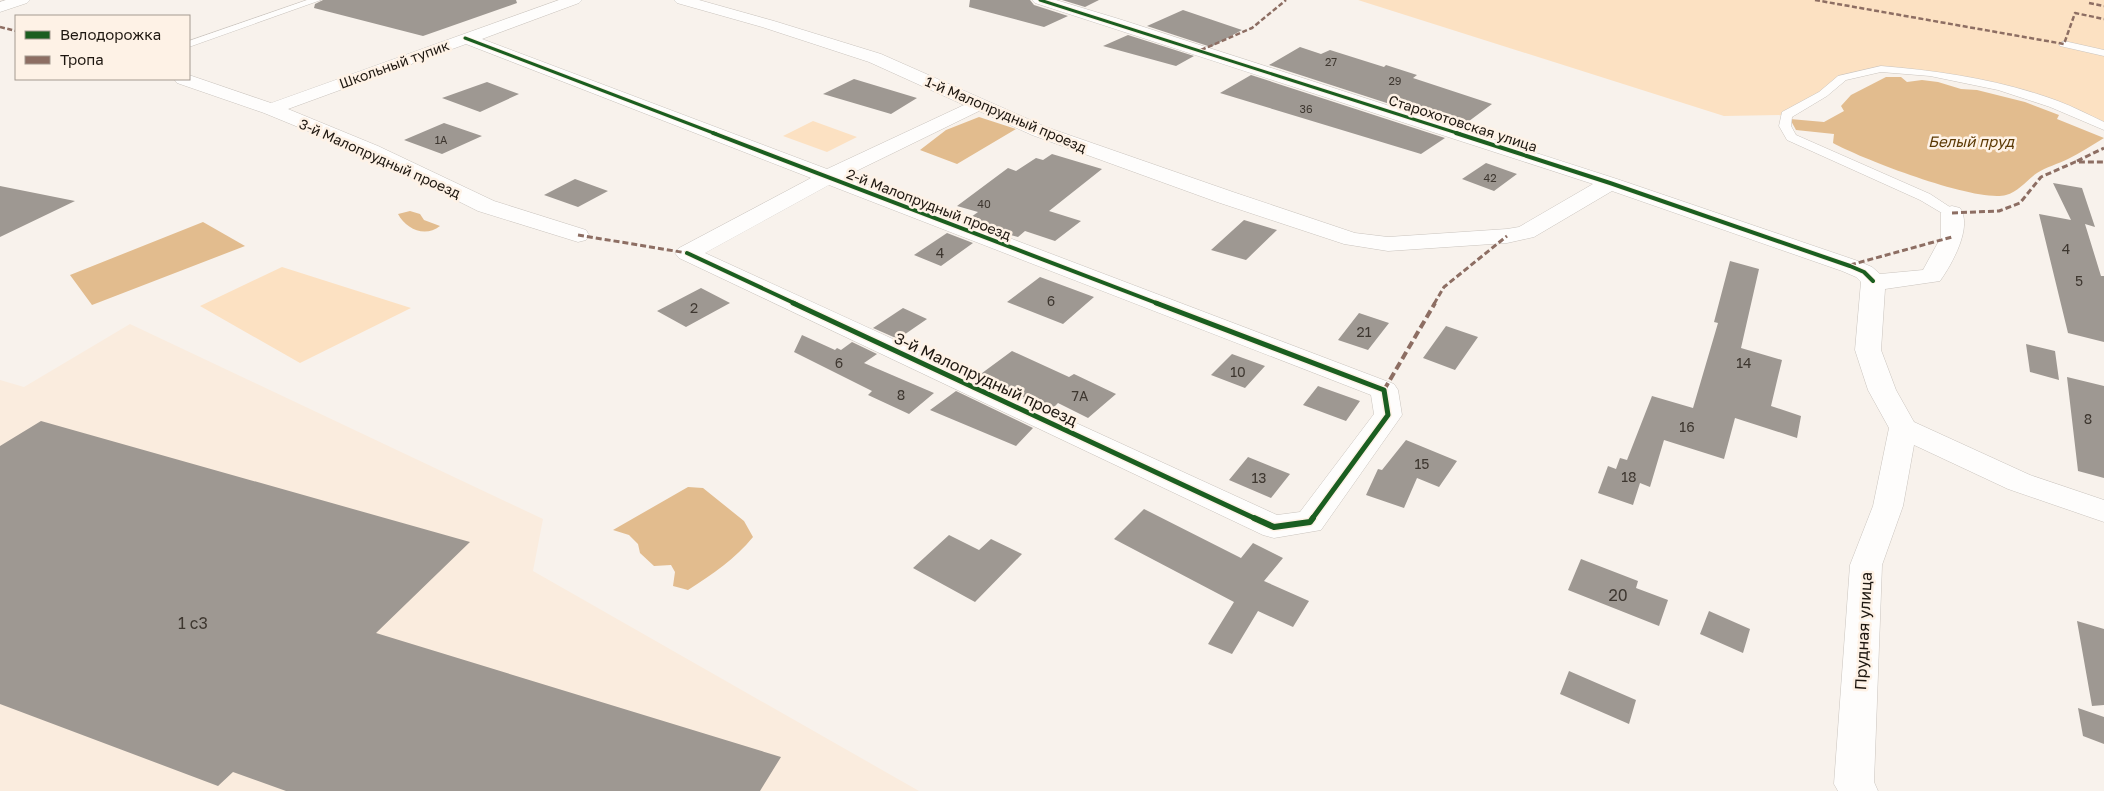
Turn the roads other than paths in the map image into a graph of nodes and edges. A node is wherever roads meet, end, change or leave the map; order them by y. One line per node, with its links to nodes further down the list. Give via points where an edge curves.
1 (22, 0): 6 (street)
2 (316, 0): 8 (lane)
3 (574, 0): 7 (street, Школьный тупик)
4 (682, 0): 12 (street, 1-й Малопрудный проезд, via 875,58)
5 (1040, 0): 16 (street, Старохотовская улица)
6 (0, 7)
7 (465, 38): 13 (street, Школьный тупик); 15 (street, 2-й Малопрудный проезд)
8 (190, 44)
9 (2064, 44): 10 (lane)
10 (2104, 53)
11 (186, 80): 13 (street, 3-й Малопрудный проезд)
12 (978, 105): 15 (street); 16 (street, 1-й Малопрудный проезд, via 1039,131 1225,197 1352,239 1388,244 1526,232)
13 (271, 109): 18 (street, 3-й Малопрудный проезд, via 372,150 486,206)
14 (2104, 126): 17 (lane, via 2054,104 2000,86 1930,73 1880,69 1842,78 1786,120 1791,137 1925,197)
15 (828, 177): 22 (street, 2-й Малопрудный проезд, via 1384,390 1388,415 1310,522); 22 (street, 3-й Малопрудный проезд, via 688,253)
16 (1610, 183): 19 (street, Старохотовская улица, via 1850,266)
17 (1952, 213): 19 (street, via 1952,237 1932,276 1889,282)
18 (578, 235)
19 (1873, 280): 20 (street, via 1868,350 1882,390)
20 (1903, 428): 21 (street, via 2019,482); 23 (street, Прудная улица, via 1888,506 1866,565 1854,784)
21 (2104, 511)
22 (1274, 527)
23 (1858, 791)

